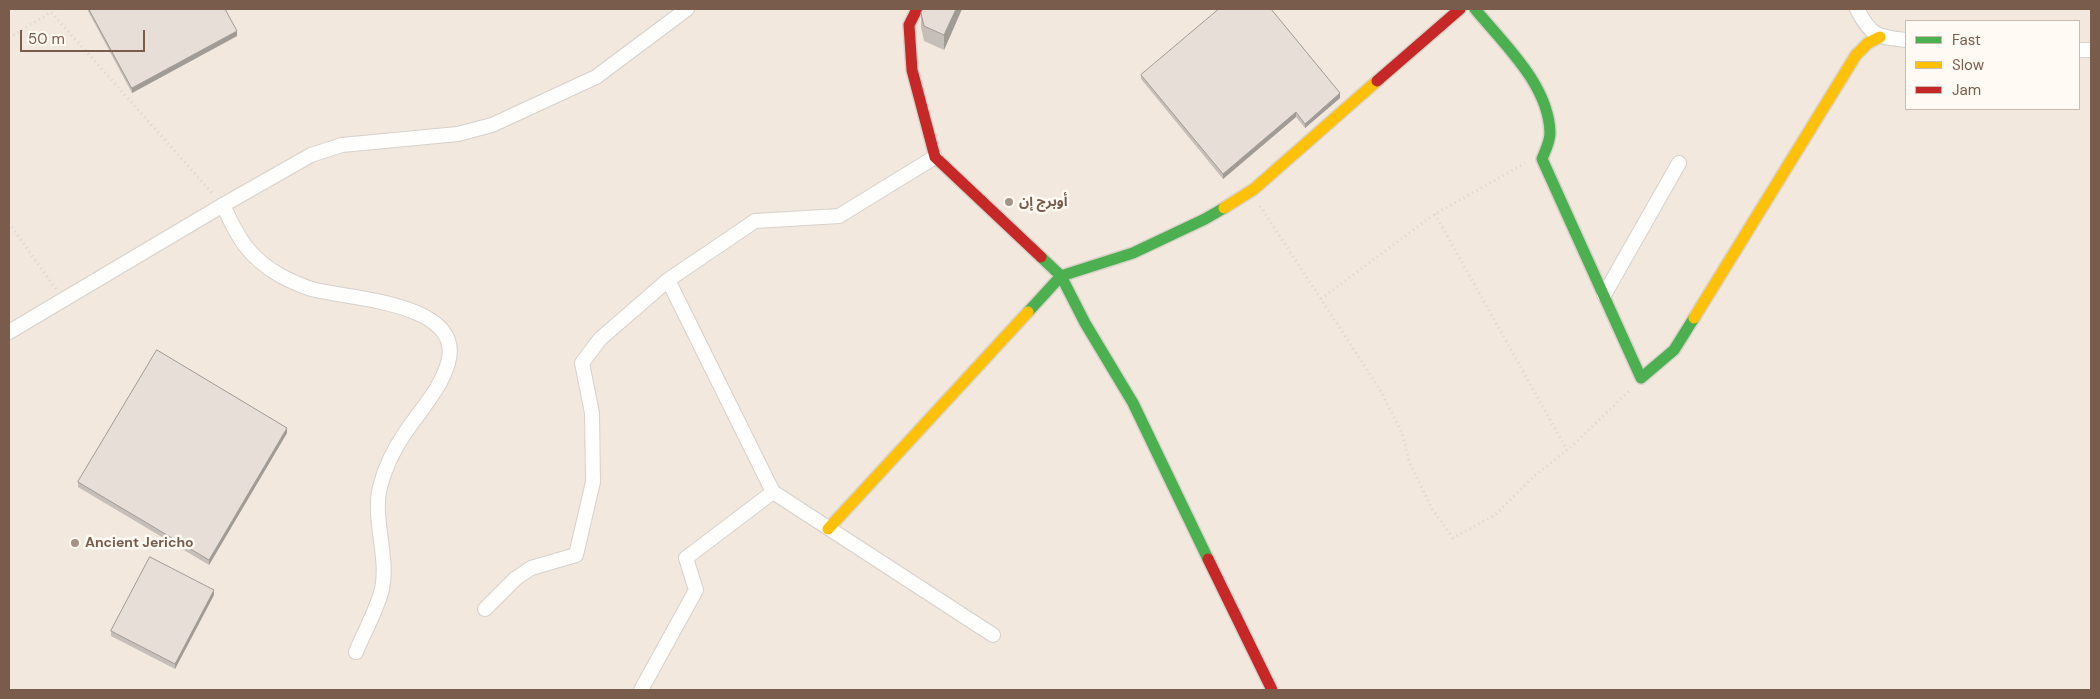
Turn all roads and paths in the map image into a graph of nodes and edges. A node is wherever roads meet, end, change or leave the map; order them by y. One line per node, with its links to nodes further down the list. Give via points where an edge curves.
1 (687, 9): 13 (street, via 596,77 492,125 458,134 342,144 311,155)
2 (917, 9): 10 (street, via 909,25 912,70)
3 (1460, 9): 12 (street)
4 (1475, 9): 9 (street, via 1535,87 1546,110 1550,135)
5 (1857, 9): 6 (street, via 1864,23)
6 (1880, 37): 8 (street); 22 (street, via 1856,55 1674,350)
7 (9, 38): 13 (path, via 51,12)
8 (1905, 40)
9 (1545, 151): 14 (path); 18 (street, via 1542,159)
10 (935, 158): 16 (street); 17 (street, via 839,216 755,221)
11 (1679, 163): 18 (street)
12 (1250, 191): 16 (street, via 1205,219 1134,253); 19 (path)
13 (223, 205): 20 (street); 28 (street, via 238,238 261,263 314,290 366,298 430,317 442,328 449,342 449,361 441,382 393,453 379,490 382,589)
14 (1436, 214): 19 (path); 23 (path)
15 (9, 223): 20 (path)
16 (1061, 276): 25 (street); 30 (street, via 1133,403)
17 (668, 280): 24 (street); 26 (street, via 600,339 582,362 592,413 592,482 576,555 531,568)
18 (1604, 295): 22 (street)
19 (1321, 299): 23 (path, via 1378,388 1402,433 1412,469 1432,509 1453,538 1495,515 1533,477)
20 (64, 300): 21 (street)
21 (9, 332)
22 (1641, 378): 23 (path)
23 (1567, 450)
24 (773, 492): 25 (street); 29 (street, via 686,558 696,590)
25 (828, 529): 27 (street)
26 (485, 609)
27 (993, 635)
28 (356, 652)
29 (641, 690)
30 (1272, 690)

